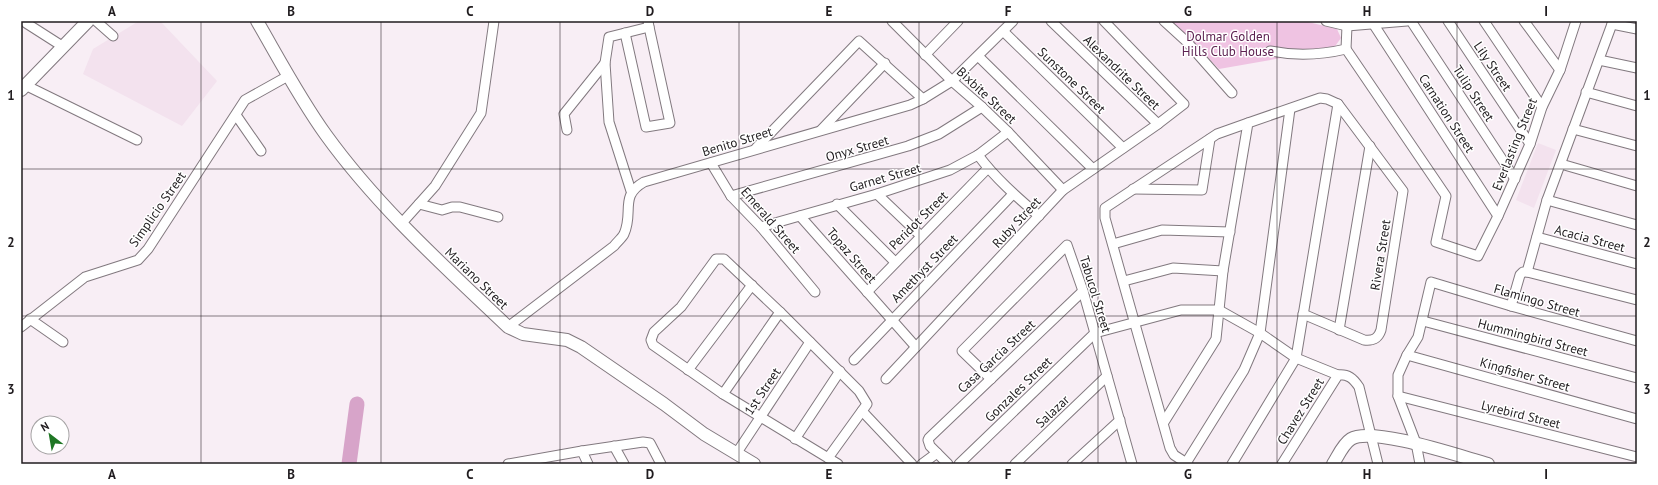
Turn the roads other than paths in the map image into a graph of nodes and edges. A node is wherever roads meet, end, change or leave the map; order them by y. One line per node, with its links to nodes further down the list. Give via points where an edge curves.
1 (88, 21): 27 (main road)
2 (96, 21): 26 (street)
3 (257, 21): 37 (main road, Mariano Street)
4 (494, 21): 77 (street, via 480,113 435,186)
5 (958, 21): 30 (street)
6 (1013, 21): 24 (street, Benito Street)
7 (1051, 21): 50 (street, Alexandrite Street)
8 (1104, 21): 50 (street, Ruby Street, via 1184,104)
9 (1164, 21): 41 (street, via 1187,42)
10 (1326, 21): 22 (street)
11 (1407, 21): 21 (street)
12 (1411, 21): 68 (street, Tulip Street)
13 (1448, 21): 57 (street, Lily Street)
14 (1484, 21): 46 (street)
15 (1524, 21): 36 (street)
16 (1576, 21): 36 (street, Everlasting Street)
17 (1614, 22): 23 (street); 32 (street)
18 (898, 23): 30 (street, Bixbite Street)
19 (25, 24): 27 (street)
20 (648, 24): 25 (street); 25 (street, via 670,123 646,127)
21 (1374, 25): 22 (street); 81 (street, Carnation Street)
22 (1347, 26): 28 (street)
23 (1637, 29)
24 (1003, 31): 31 (street, Benito Street); 60 (street, Sunstone Street)
25 (625, 33): 33 (street, via 609,37)
26 (113, 36)
27 (62, 46): 39 (main road)
28 (1346, 49): 29 (street, via 1330,53 1290,55); 81 (street, Everlasting Street, via 1446,196 1436,242 1478,256)
29 (1270, 51)
30 (925, 55): 38 (street, Bixbite Street)
31 (978, 56): 38 (street, Benito Street); 67 (street)
32 (1599, 60): 35 (street); 40 (street)
33 (604, 63): 52 (street, via 564,114); 72 (street, via 609,122)
34 (885, 63): 42 (street); 53 (street); 61 (street, via 859,41)
35 (1637, 68)
36 (1560, 70): 46 (street, Everlasting Street)
37 (288, 76): 48 (street, Simplicio Street, via 245,100); 83 (main road, Mariano Street, via 350,166)
38 (952, 81): 42 (street, Benito Street); 44 (street, Bixbite Street)
39 (22, 88): 56 (street)
40 (1586, 92): 45 (street); 51 (street)
41 (1232, 93)
42 (922, 99): 53 (street, Benito Street, via 910,105)
43 (1338, 104): 47 (street, via 1320,98); 58 (street); 103 (street)
44 (982, 106): 54 (street, Bixbite Street); 75 (street, Onyx Street, via 939,134 908,146)
45 (1637, 106)
46 (1542, 107): 57 (street, Everlasting Street)
47 (1290, 109): 49 (street); 112 (street)
48 (236, 114): 62 (street); 104 (street, Simplicio Street, via 148,249 138,260 85,277)
49 (1248, 123): 55 (street); 86 (street)
50 (1158, 124): 60 (street, Ruby Street)
51 (1573, 129): 59 (street); 65 (street)
52 (567, 130)
53 (820, 131): 61 (street, Benito Street)
54 (1008, 132): 63 (street, Garnet Street); 71 (street, Bixbite Street)
55 (1210, 139): 70 (street); 70 (street, via 1202,190)
56 (137, 140)
57 (1530, 144): 68 (street, Everlasting Street)
58 (1370, 146): 110 (street); 110 (street, Rivera Street, via 1403,191 1381,330 1375,339 1369,341)
59 (1637, 146)
60 (1123, 148): 67 (street, Ruby Street)
61 (755, 149): 64 (street, Benito Street)
62 (261, 151)
63 (978, 155): 66 (street); 73 (street, Garnet Street, via 950,170)
64 (711, 163): 72 (street, Benito Street, via 644,182); 75 (street, Emerald Street)
65 (1561, 164): 69 (street); 76 (street)
66 (988, 168): 74 (street); 87 (street, Peridot Street)
67 (1093, 169): 71 (street, Ruby Street)
68 (1515, 179): 81 (street, Everlasting Street)
69 (1637, 186)
70 (1134, 189): 89 (street, via 1105,208 1105,218)
71 (1063, 190): 80 (street, Ruby Street)
72 (631, 191): 109 (street, via 624,235 614,246)
73 (877, 194): 78 (street, Garnet Street); 87 (street)
74 (1013, 194): 80 (street); 105 (street, Amethyst Street)
75 (732, 196): 85 (street, Emerald Street)
76 (1547, 200): 84 (street); 88 (street)
77 (420, 204): 82 (street, via 442,210 460,207); 83 (street)
78 (837, 204): 79 (street, Garnet Street); 90 (street)
79 (800, 216): 85 (street, Garnet Street); 97 (street, Topaz Street)
80 (1039, 216): 116 (street, Ruby Street)
81 (1498, 216)
82 (498, 217)
83 (401, 224): 109 (main road, Mariano Street)
84 (1637, 225)
85 (760, 227): 96 (street, Emerald Street)
86 (1230, 232): 89 (street, via 1162,230); 92 (street)
87 (920, 236): 90 (street, Peridot Street)
88 (1537, 237): 91 (street, Acacia Street); 93 (street)
89 (1113, 244): 94 (street)
90 (895, 262): 97 (street, Peridot Street)
91 (1637, 264)
92 (1223, 271): 94 (street, via 1173,268); 101 (street)
93 (1527, 272): 99 (street); 100 (street, via 1520,275)
94 (1124, 281): 107 (street)
95 (752, 284): 102 (street); 120 (street); 120 (street, via 724,259 716,259 682,307 654,332 651,340 653,345)
96 (815, 292)
97 (867, 292): 105 (street, Topaz Street)
98 (1083, 292): 111 (street, Tabucol Street); 126 (street, Casa Garcia Street); 126 (street, Tabucol Street, via 1067,245 962,351)
99 (1637, 300)
100 (1511, 306): 106 (street, Flamingo Street, via 1431,282); 113 (street, Flamingo Street)
101 (1219, 310): 107 (street, via 1181,310); 112 (street); 133 (street, via 1216,339)
102 (780, 312): 115 (street); 127 (street)
103 (1303, 314): 110 (street); 118 (street)
104 (30, 319): 108 (street, Simplicio Street); 114 (street)
105 (892, 320): 116 (street, Topaz Street); 119 (street, Amethyst Street)
106 (1422, 321): 117 (street, via 1418,337); 124 (street, Hummingbird Street)
107 (1134, 322): 111 (street); 133 (street)
108 (21, 327)
109 (508, 327): 140 (main road, Mariano Street, via 523,334 567,340 581,347)
110 (1339, 330)
111 (1095, 333): 123 (street, Tabucol Street); 154 (street, Gonzales Street)
112 (1260, 333): 118 (street); 145 (street, via 1244,370)
113 (1637, 341)
114 (63, 342)
115 (810, 342): 121 (street); 130 (street, 1st Street)
116 (916, 347): 125 (street, Ruby Street)
117 (1407, 355): 128 (street, via 1398,375); 131 (street, Kingfisher Street)
118 (1296, 358): 122 (street); 158 (street)
119 (854, 360)
120 (688, 370): 127 (street)
121 (840, 371): 129 (street, via 859,391 867,404); 135 (street)
122 (1338, 375): 134 (street, Chavez Street, via 1349,376 1359,386); 159 (street, Chavez Street)
123 (1107, 376): 132 (street, Tabucol Street); 155 (street, Salazar)
124 (1637, 378)
125 (886, 379)
126 (991, 379): 139 (street, Casa Garcia Street, via 928,440)
127 (723, 394): 130 (street)
128 (1398, 396): 136 (street); 141 (street, Lyrebird Street)
129 (862, 411): 142 (street); 151 (street)
130 (760, 418): 135 (street); 140 (street, 1st Street)
131 (1637, 419)
132 (1120, 420): 156 (street); 157 (street, Tabucol Street)
133 (1164, 422): 145 (street, via 1170,448 1174,455)
134 (1372, 436): 136 (main road); 160 (main road, via 1351,439); 161 (street, Chavez Street)
135 (795, 439): 142 (street)
136 (1416, 443): 162 (street); 163 (main road)
137 (614, 446): 138 (street); 147 (street); 148 (street, via 650,443)
138 (582, 452): 143 (street); 144 (street)
139 (937, 453): 152 (street); 153 (street)
140 (736, 454): 149 (main road, Mariano Street)
141 (1637, 457)
142 (828, 458): 150 (street)
143 (547, 461): 146 (street)
144 (587, 463)
145 (1187, 463)
146 (508, 464)
147 (624, 464)
148 (661, 464)
149 (754, 464)
150 (838, 464)
151 (912, 464)
152 (922, 464)
153 (948, 464)
154 (959, 464)
155 (1015, 464)
156 (1072, 464)
157 (1131, 464)
158 (1232, 464)
159 (1282, 464)
160 (1333, 464)
161 (1378, 464)
162 (1420, 464)
163 (1488, 464)

